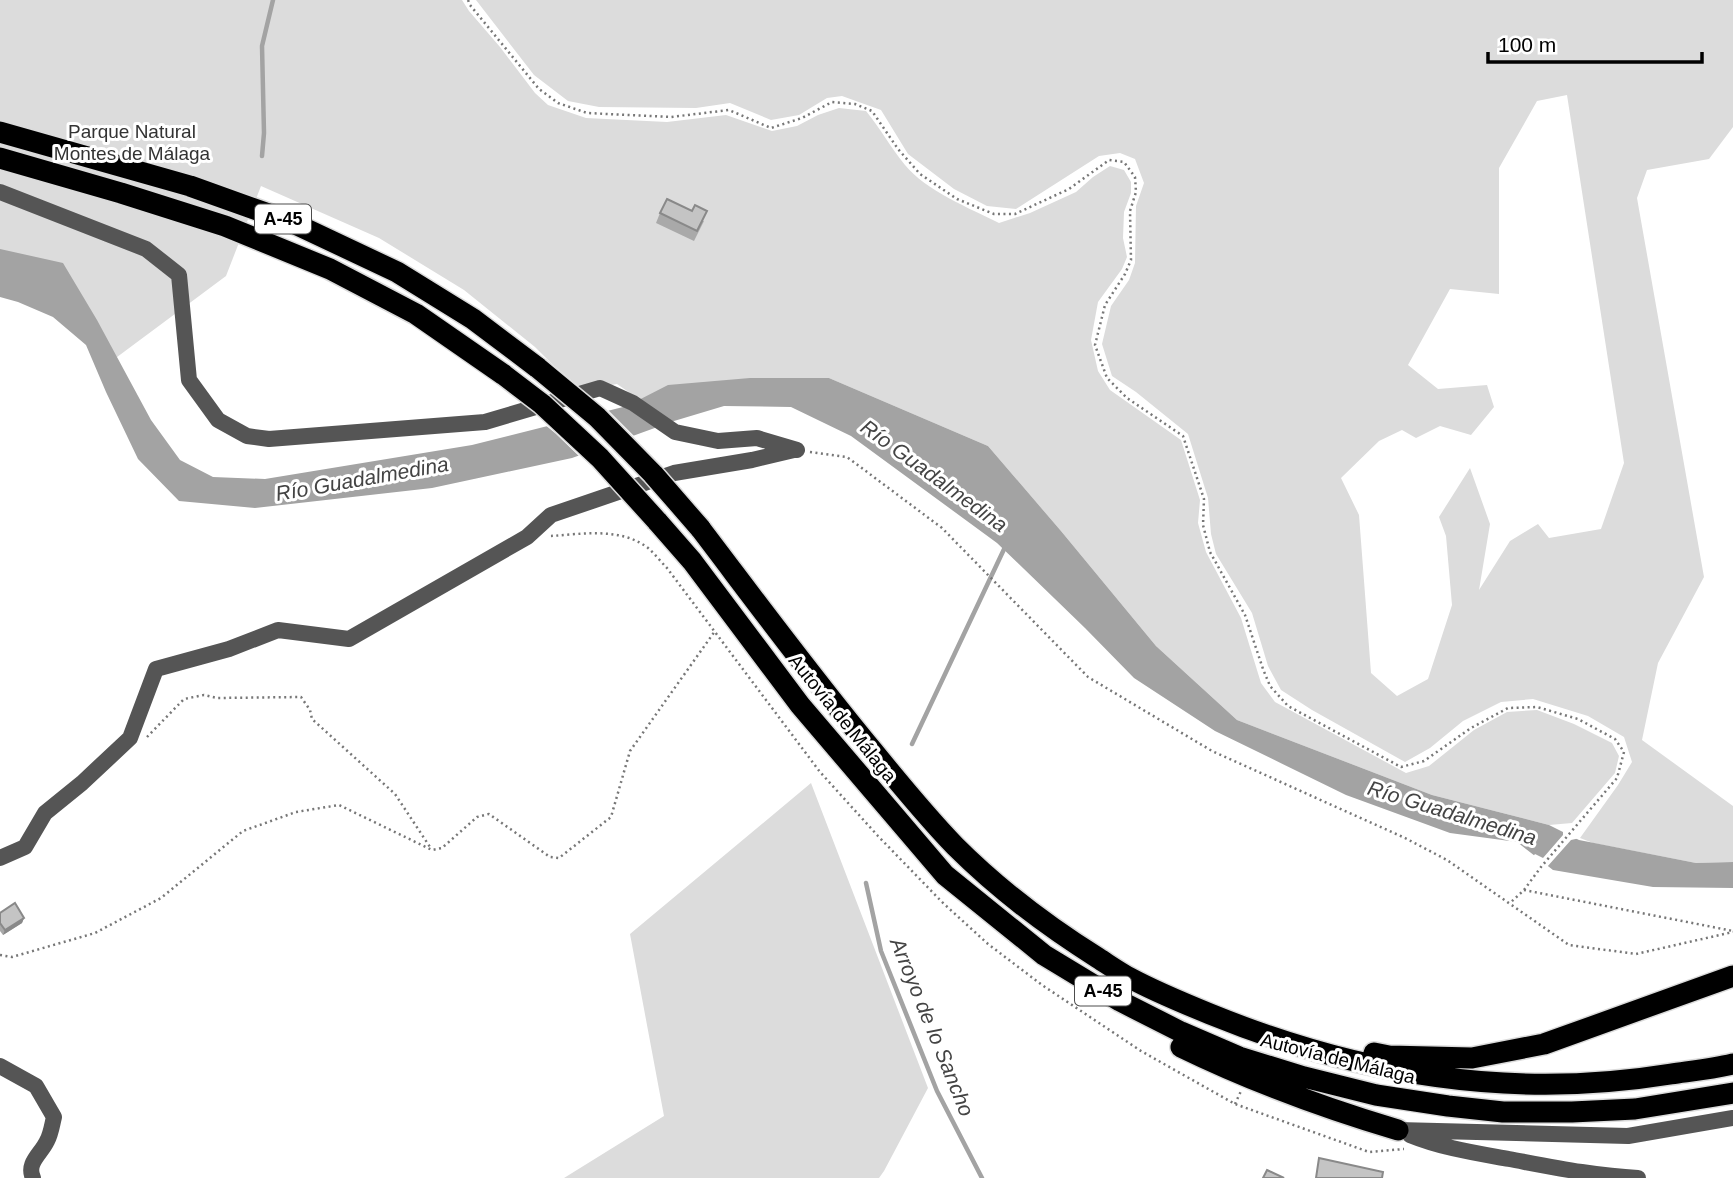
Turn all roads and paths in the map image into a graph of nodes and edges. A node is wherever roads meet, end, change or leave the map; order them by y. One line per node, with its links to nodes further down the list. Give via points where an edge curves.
1 (468, 0): 10 (path, via 539,89 558,103 587,113 671,117 729,110 771,128 832,102 855,104 872,111 920,174 957,199 994,214 1015,214 1069,189 1109,160 1124,162 1135,177 1131,260 1105,304 1095,345 1107,378 1127,398 1183,436 1204,499 1203,525 1210,552 1245,615 1270,686 1289,706 1401,767 1424,761 1508,708 1537,707 1578,719 1615,739 1624,752 1617,778)
2 (0, 132): 16 (highway, Autovía de Málaga / A-45, bridge, via 190,186 291,222 397,272 473,319 597,417 653,474 700,528 821,690 955,846 1018,903 1073,943 1130,978)
3 (0, 158): 15 (highway, Autovía de Málaga / A-45, bridge, via 225,226 330,269 416,314 504,375 600,458 657,521 800,705 944,875)
4 (0, 192): 5 (street, via 146,249 178,275 189,380 218,420 247,436 269,439 485,422 600,388 634,403 675,432 718,441 757,438)
5 (797, 450): 6 (street, via 674,473 551,515); 11 (path, via 847,457 942,528 1088,677 1212,751 1447,860)
6 (527, 537): 8 (path, via 602,533 647,547 715,631 629,751 611,817 559,858 550,857 489,814 477,817 443,848); 9 (street, via 349,639 278,630 156,669 130,738 45,813 25,847)
7 (148, 737): 8 (path, via 184,699 204,695 300,697 312,719 395,794)
8 (432, 850): 13 (path, via 339,805 296,812 243,831 161,898 95,933 23,955)
9 (0, 858)
10 (1524, 890): 11 (path); 12 (path)
11 (1510, 903): 12 (path, via 1569,945 1636,954)
12 (1733, 932)
13 (0, 955)
14 (1733, 976): 16 (highway, via 1544,1044 1472,1058 1389,1056)
15 (1080, 978): 19 (highway, Autovía de Málaga / A-45, via 1239,1057 1376,1094 1517,1112 1635,1109); 22 (highway, via 1103,1004 1184,1049 1247,1078)
16 (1191, 1006): 17 (highway, Autovía de Málaga / A-45, via 1308,1050 1384,1068 1505,1084 1633,1081)
17 (1733, 1063)
18 (0, 1066): 24 (street, via 36,1086 54,1118 48,1139 31,1164)
19 (1733, 1093)
20 (1235, 1104): 23 (path, via 1369,1152 1404,1149)
21 (1733, 1118): 22 (street, via 1629,1136)
22 (1398, 1130): 23 (street)
23 (1423, 1141): 25 (street)
24 (33, 1178)
25 (1638, 1178)

